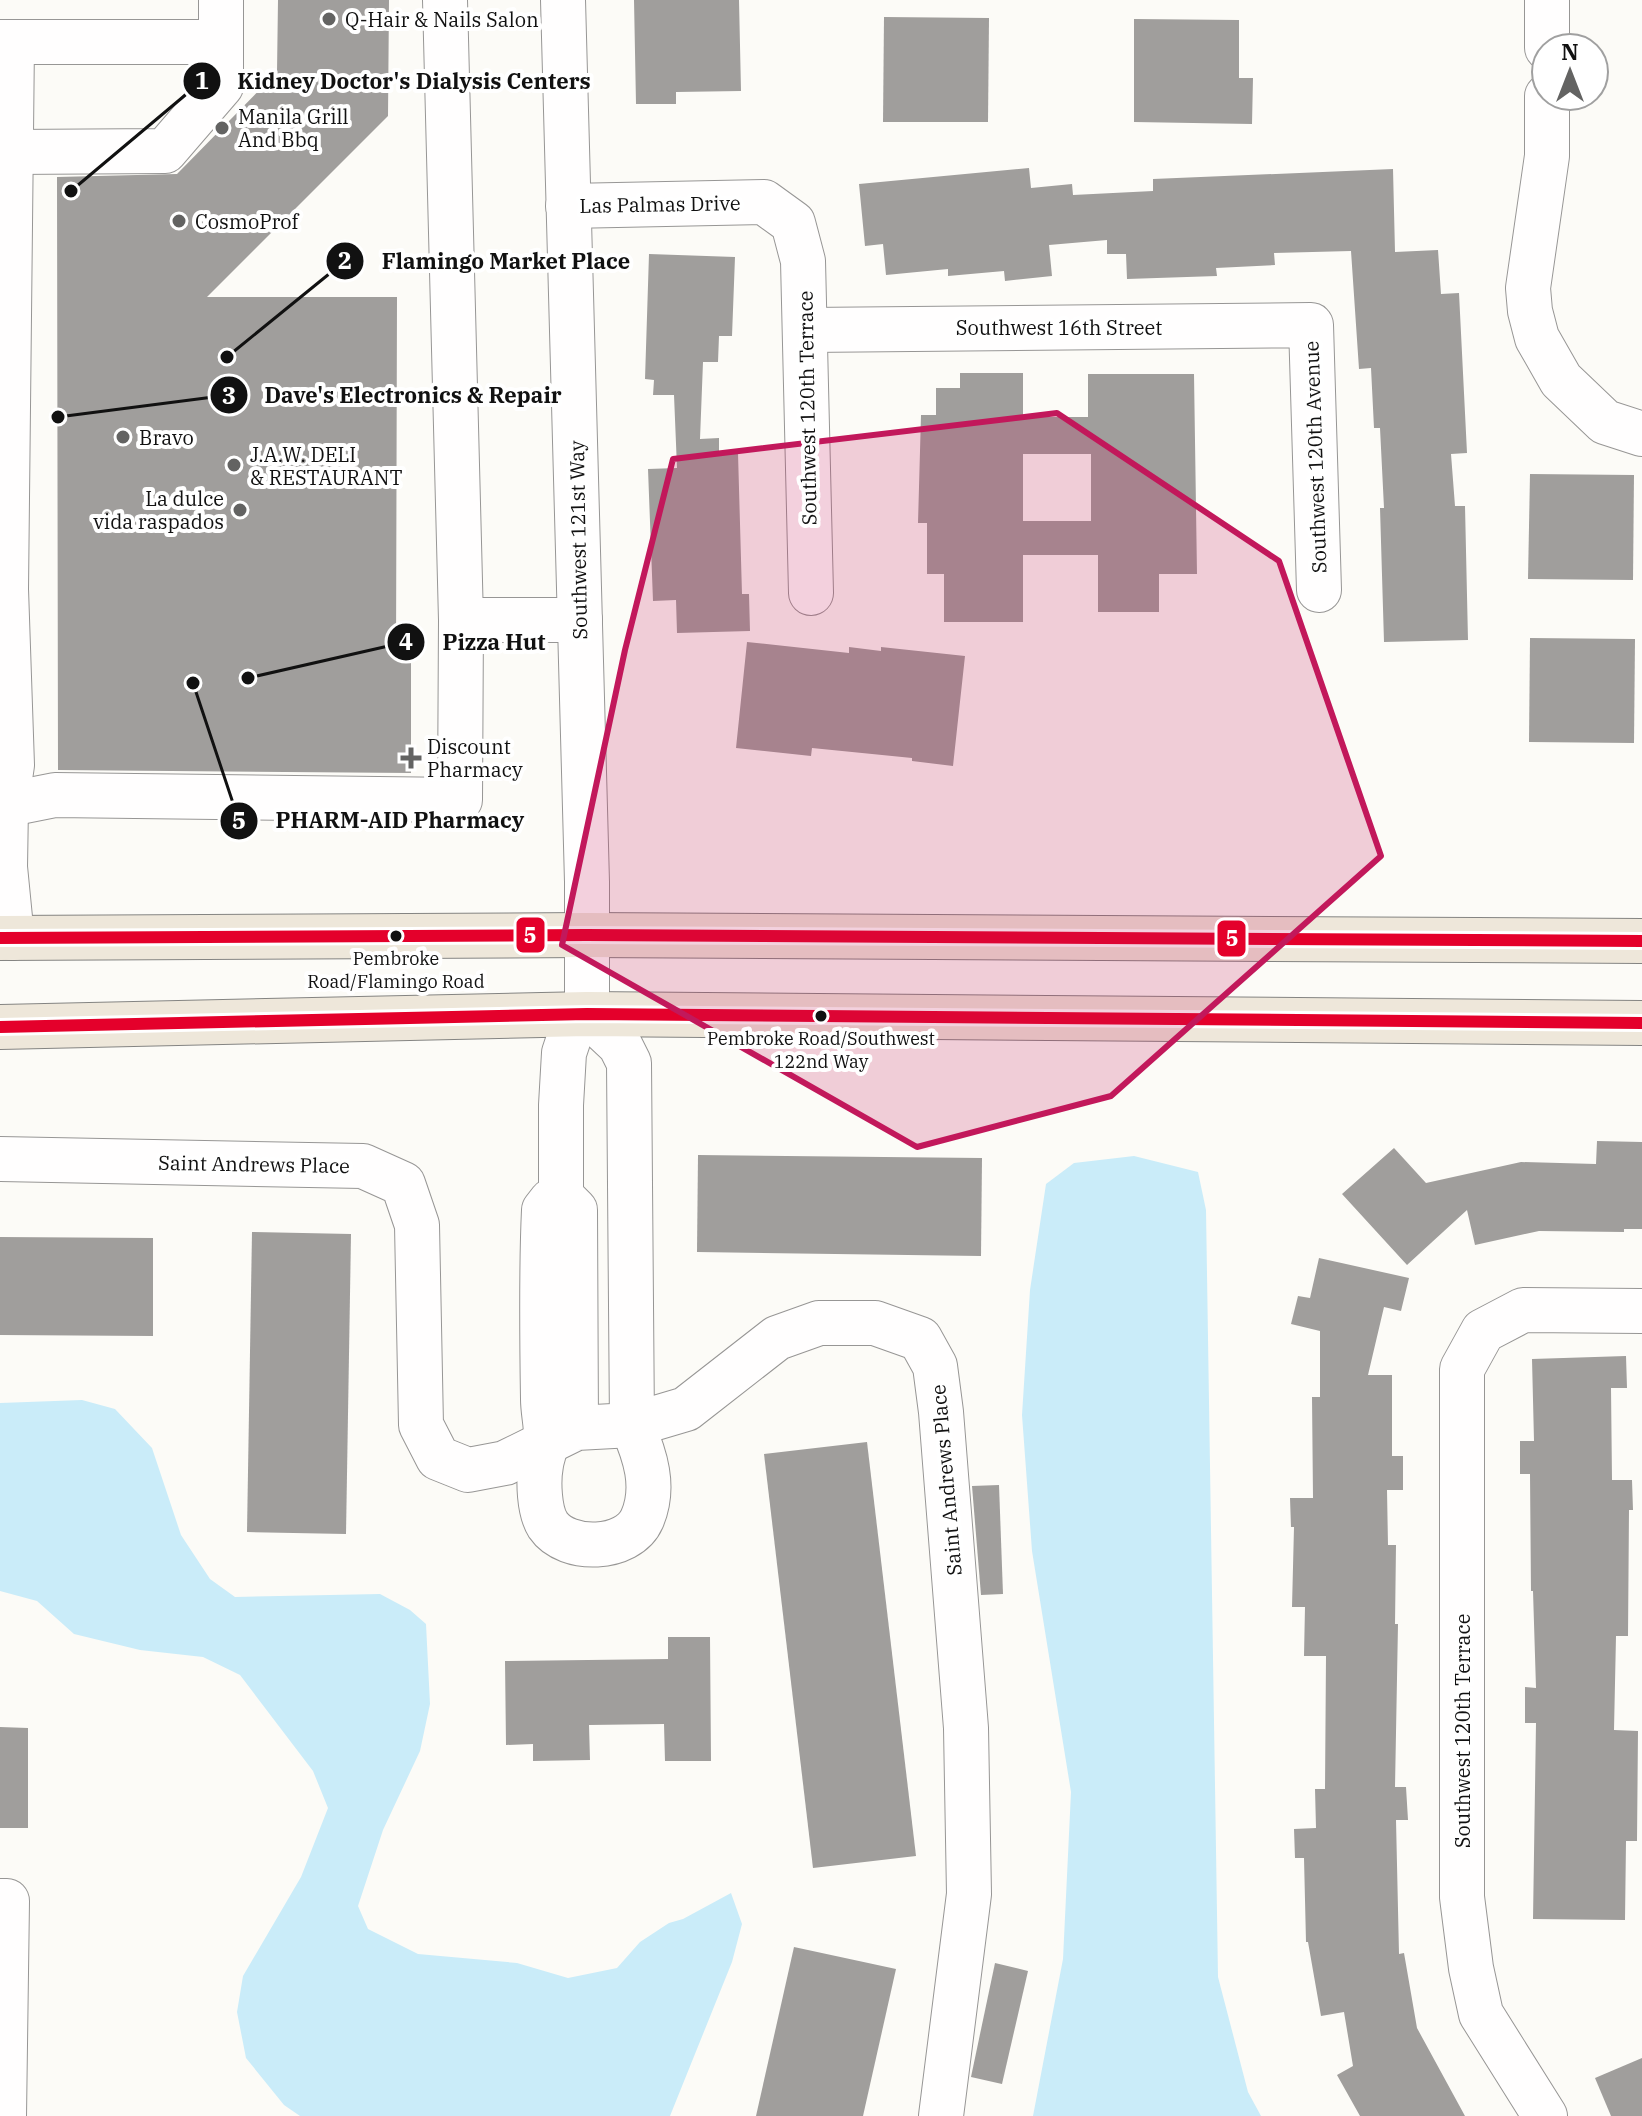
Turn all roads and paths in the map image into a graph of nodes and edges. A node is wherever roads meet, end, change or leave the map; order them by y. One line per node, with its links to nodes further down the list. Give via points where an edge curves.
1 (445, 0): 16 (street)
2 (563, 0): 9 (street, Southwest 121st Way)
3 (1547, 0): 5 (street)
4 (221, 21): 6 (street); 8 (street, via 221,86 165,151)
5 (1547, 32)
6 (6, 42): 8 (street)
7 (1547, 112): 13 (street, via 1547,156 1528,288 1537,338 1561,380 1605,422)
8 (11, 152): 18 (street, via 6,589 12,765)
9 (568, 206): 10 (street, Las Palmas Drive, via 764,202); 17 (street, Southwest 121st Way)
10 (793, 223): 12 (street, Southwest 120th Terrace, via 803,261)
11 (1311, 325): 12 (street, Southwest 16th Street); 14 (street, Southwest 120th Avenue)
12 (807, 330): 15 (street, Southwest 120th Terrace)
13 (1642, 434)
14 (1319, 590)
15 (811, 593)
16 (461, 620): 17 (street); 18 (street, via 460,800 55,795)
17 (580, 620): 19 (street, Southwest 121st Way)
18 (3, 806): 20 (street)
19 (586, 935): 20 (main road); 21 (main road); 22 (street, Southwest 121st Way)
20 (6, 938)
21 (1642, 941)
22 (587, 1014): 23 (main road); 24 (main road); 27 (street, via 620,1045 630,1067); 28 (street, via 564,1053 561,1196 575,1210)
23 (1642, 1023)
24 (0, 1027)
25 (0, 1159): 28 (street, Saint Andrews Place, via 363,1166 403,1184 417,1225 421,1425 438,1458 468,1470 505,1463)
26 (1642, 1311): 32 (street, Southwest 120th Terrace, via 1523,1310 1483,1331 1462,1369 1462,1897 1481,2014)
27 (632, 1425): 28 (street, Saint Andrews Place); 28 (street, via 648,1476 641,1522 624,1538 596,1545 569,1541 549,1526 543,1512 541,1466); 31 (street, Saint Andrews Place, via 686,1409 777,1338 819,1323 875,1323 920,1339 935,1366 966,1728 969,1894)
28 (561, 1436)
29 (0, 1901): 30 (street, via 7,1901)
30 (4, 2116)
31 (941, 2116)
32 (1545, 2116)

